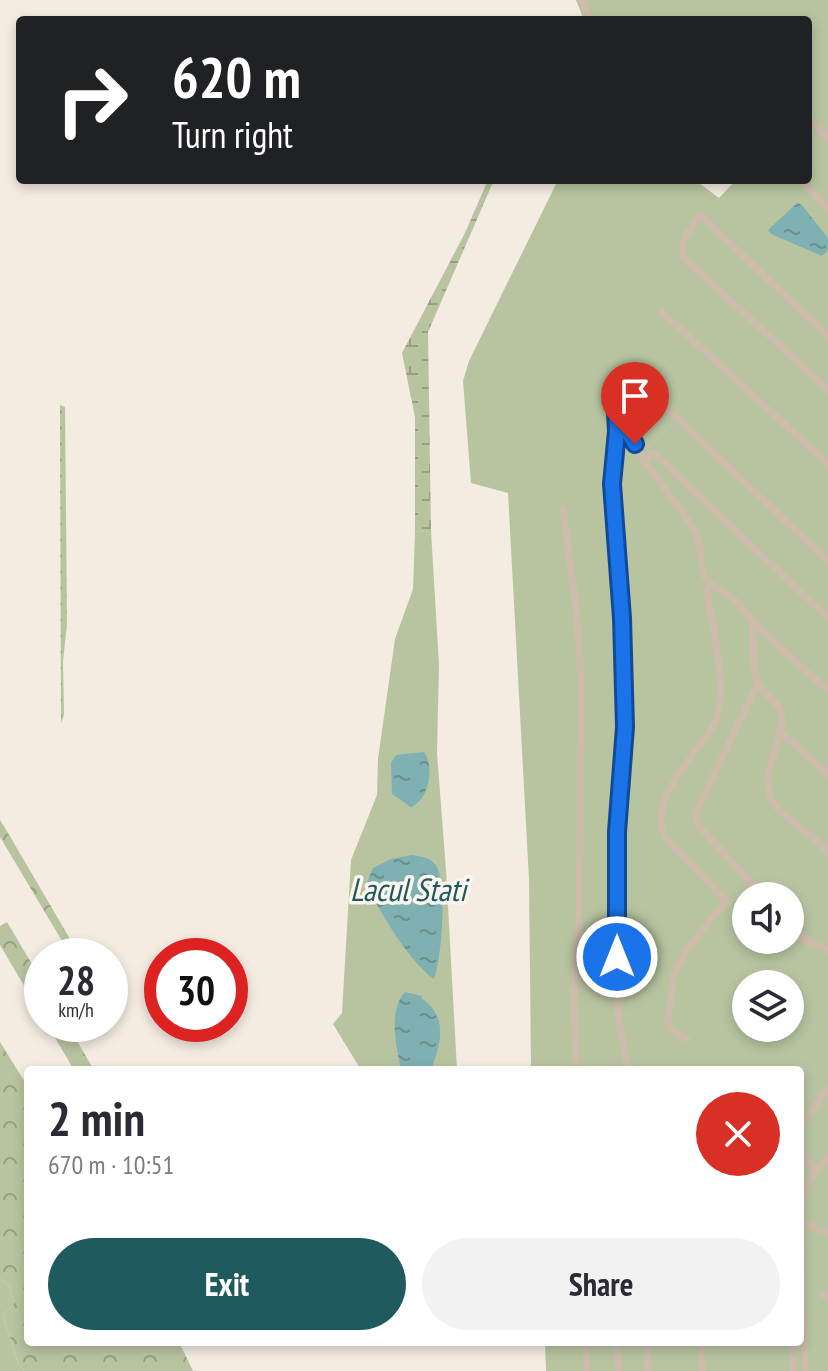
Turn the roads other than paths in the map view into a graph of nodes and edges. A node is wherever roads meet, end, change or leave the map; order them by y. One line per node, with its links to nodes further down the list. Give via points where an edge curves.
1 (812, 121): 2 (street)
2 (828, 139)
3 (804, 184): 4 (street)
4 (828, 208)
5 (662, 312): 10 (street)
6 (828, 336): 7 (street, via 700,215 682,242 684,258)
7 (828, 390)
8 (623, 407): 9 (street, via 625,427); 12 (street, via 625,391 631,385 643,386); 26 (street, via 616,408 612,484 625,727 617,832 618,1016)
9 (645, 462): 13 (street, via 699,540 703,572); 14 (street, via 651,453 657,456)
10 (828, 464)
11 (563, 508): 25 (street, via 581,683)
12 (828, 561)
13 (710, 583): 15 (street); 24 (street, via 720,709 673,782 660,820 669,842 726,901 674,974 668,1021 672,1031)
14 (828, 618)
15 (753, 621): 16 (street); 17 (street)
16 (758, 683): 18 (street, via 779,706); 21 (street, via 695,814 698,825)
17 (828, 690)
18 (779, 731): 19 (street); 20 (street, via 768,774 775,806)
19 (828, 774)
20 (828, 853)
21 (751, 882)
22 (804, 939): 23 (street)
23 (828, 950)
24 (687, 1039)
25 (576, 1066)
26 (627, 1066)
27 (827, 1090): 28 (street)
28 (804, 1122)
29 (804, 1153): 31 (street)
30 (828, 1156): 31 (street)
31 (813, 1175): 32 (street); 33 (street)
32 (804, 1176)
33 (804, 1199)
34 (804, 1223): 35 (street)
35 (828, 1233)
36 (804, 1344): 47 (street)
37 (586, 1346): 42 (street)
38 (617, 1346): 43 (street)
39 (647, 1346): 44 (street)
40 (701, 1346): 45 (street)
41 (793, 1346): 46 (street)
42 (587, 1371)
43 (619, 1371)
44 (648, 1371)
45 (702, 1371)
46 (793, 1371)
47 (805, 1371)

